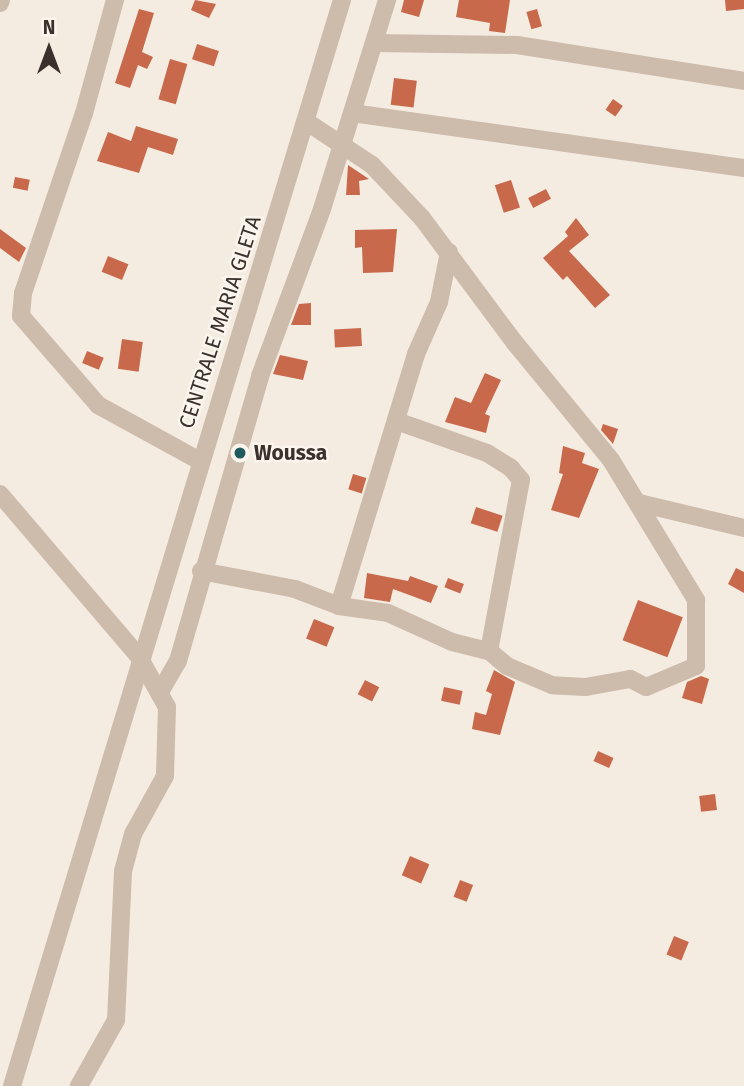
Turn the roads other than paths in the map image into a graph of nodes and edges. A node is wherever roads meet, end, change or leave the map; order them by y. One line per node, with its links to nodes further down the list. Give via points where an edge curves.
1 (114, 0): 12 (street, via 96,73 23,293 21,316 98,405)
2 (342, 0): 7 (street, CENTRALE MARIA GLETA)
3 (387, 0): 4 (street)
4 (376, 43): 5 (street, via 517,45); 6 (street)
5 (744, 81)
6 (352, 113): 8 (street); 9 (street)
7 (307, 122): 8 (street); 12 (street, CENTRALE MARIA GLETA)
8 (341, 144): 10 (street, via 396,188); 16 (street, via 260,376)
9 (744, 168)
10 (449, 252): 11 (street, via 439,302 416,354); 14 (street, via 515,343 611,460)
11 (399, 422): 17 (street); 18 (street, via 486,453 511,468 520,481)
12 (200, 461): 19 (street, CENTRALE MARIA GLETA)
13 (0, 494): 19 (street)
14 (639, 503): 15 (street); 18 (street, via 696,600 696,666 646,687 622,679 568,688 507,666)
15 (744, 528)
16 (201, 570): 17 (street, via 295,589); 20 (street, via 177,661)
17 (339, 606): 18 (street, via 388,613 452,642)
18 (489, 650)
19 (139, 657): 20 (street); 21 (street, CENTRALE MARIA GLETA)
20 (160, 692): 22 (street, via 168,725 165,776 133,834 124,863 116,1020)
21 (12, 1086)
22 (79, 1086)

